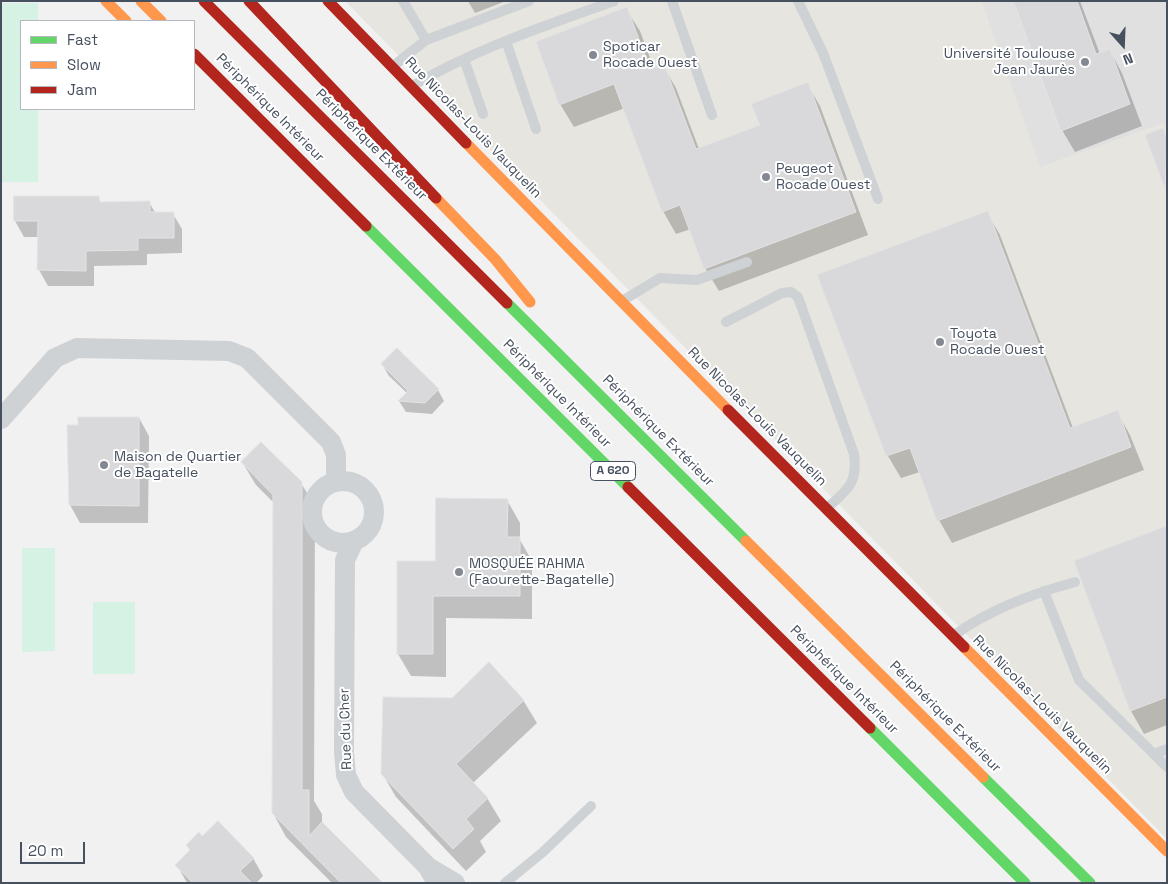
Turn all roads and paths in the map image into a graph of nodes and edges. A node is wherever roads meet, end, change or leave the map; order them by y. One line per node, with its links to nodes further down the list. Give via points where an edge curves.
1 (106, 1): 11 (main road)
2 (141, 1): 12 (main road)
3 (204, 1): 29 (main road, Périphérique Extérieur)
4 (249, 1): 25 (main road, via 495,260)
5 (328, 1): 17 (main road, Rue Nicolas-Louis Vauquelin)
6 (403, 1): 13 (lane)
7 (529, 1): 13 (lane)
8 (614, 1): 14 (lane)
9 (672, 1): 20 (lane)
10 (798, 1): 22 (lane, via 823,53)
11 (125, 20)
12 (160, 20)
13 (426, 40): 17 (lane)
14 (506, 41): 16 (lane); 21 (lane)
15 (196, 58): 44 (main road, Périphérique Intérieur / A 620)
16 (464, 59): 18 (lane); 19 (lane)
17 (392, 68): 18 (main road, Rue Nicolas-Louis Vauquelin)
18 (410, 87): 24 (main road, Rue Nicolas-Louis Vauquelin)
19 (483, 114)
20 (712, 116)
21 (536, 129)
22 (878, 199)
23 (747, 262): 24 (lane, via 697,280 660,278)
24 (621, 302): 31 (main road, Rue Nicolas-Louis Vauquelin)
25 (539, 314)
26 (726, 322): 31 (lane, via 782,293 791,292 798,297 854,454 856,468 847,490)
27 (558, 337): 29 (main road)
28 (1, 419): 30 (street, via 55,358 77,348 229,351 246,358 331,442 336,455)
29 (627, 421): 45 (main road, Périphérique Extérieur)
30 (336, 482): 32 (street, via 319,493 312,511 318,531); 32 (street, via 356,484 365,490 373,503 374,518 370,528)
31 (826, 508): 35 (main road, Rue Nicolas-Louis Vauquelin)
32 (345, 541): 41 (street, Rue du Cher, via 346,775 354,792)
33 (1075, 582): 34 (lane)
34 (1044, 591): 35 (lane, via 975,620); 37 (lane, via 1079,680)
35 (953, 636): 40 (main road, Rue Nicolas-Louis Vauquelin)
36 (1167, 749): 37 (lane)
37 (1154, 754): 38 (lane)
38 (1167, 767)
39 (591, 806): 43 (lane, via 544,852)
40 (1167, 851)
41 (432, 875): 42 (street, Rue du Cher)
42 (455, 883)
43 (505, 883)
44 (1026, 883)
45 (1090, 883)

